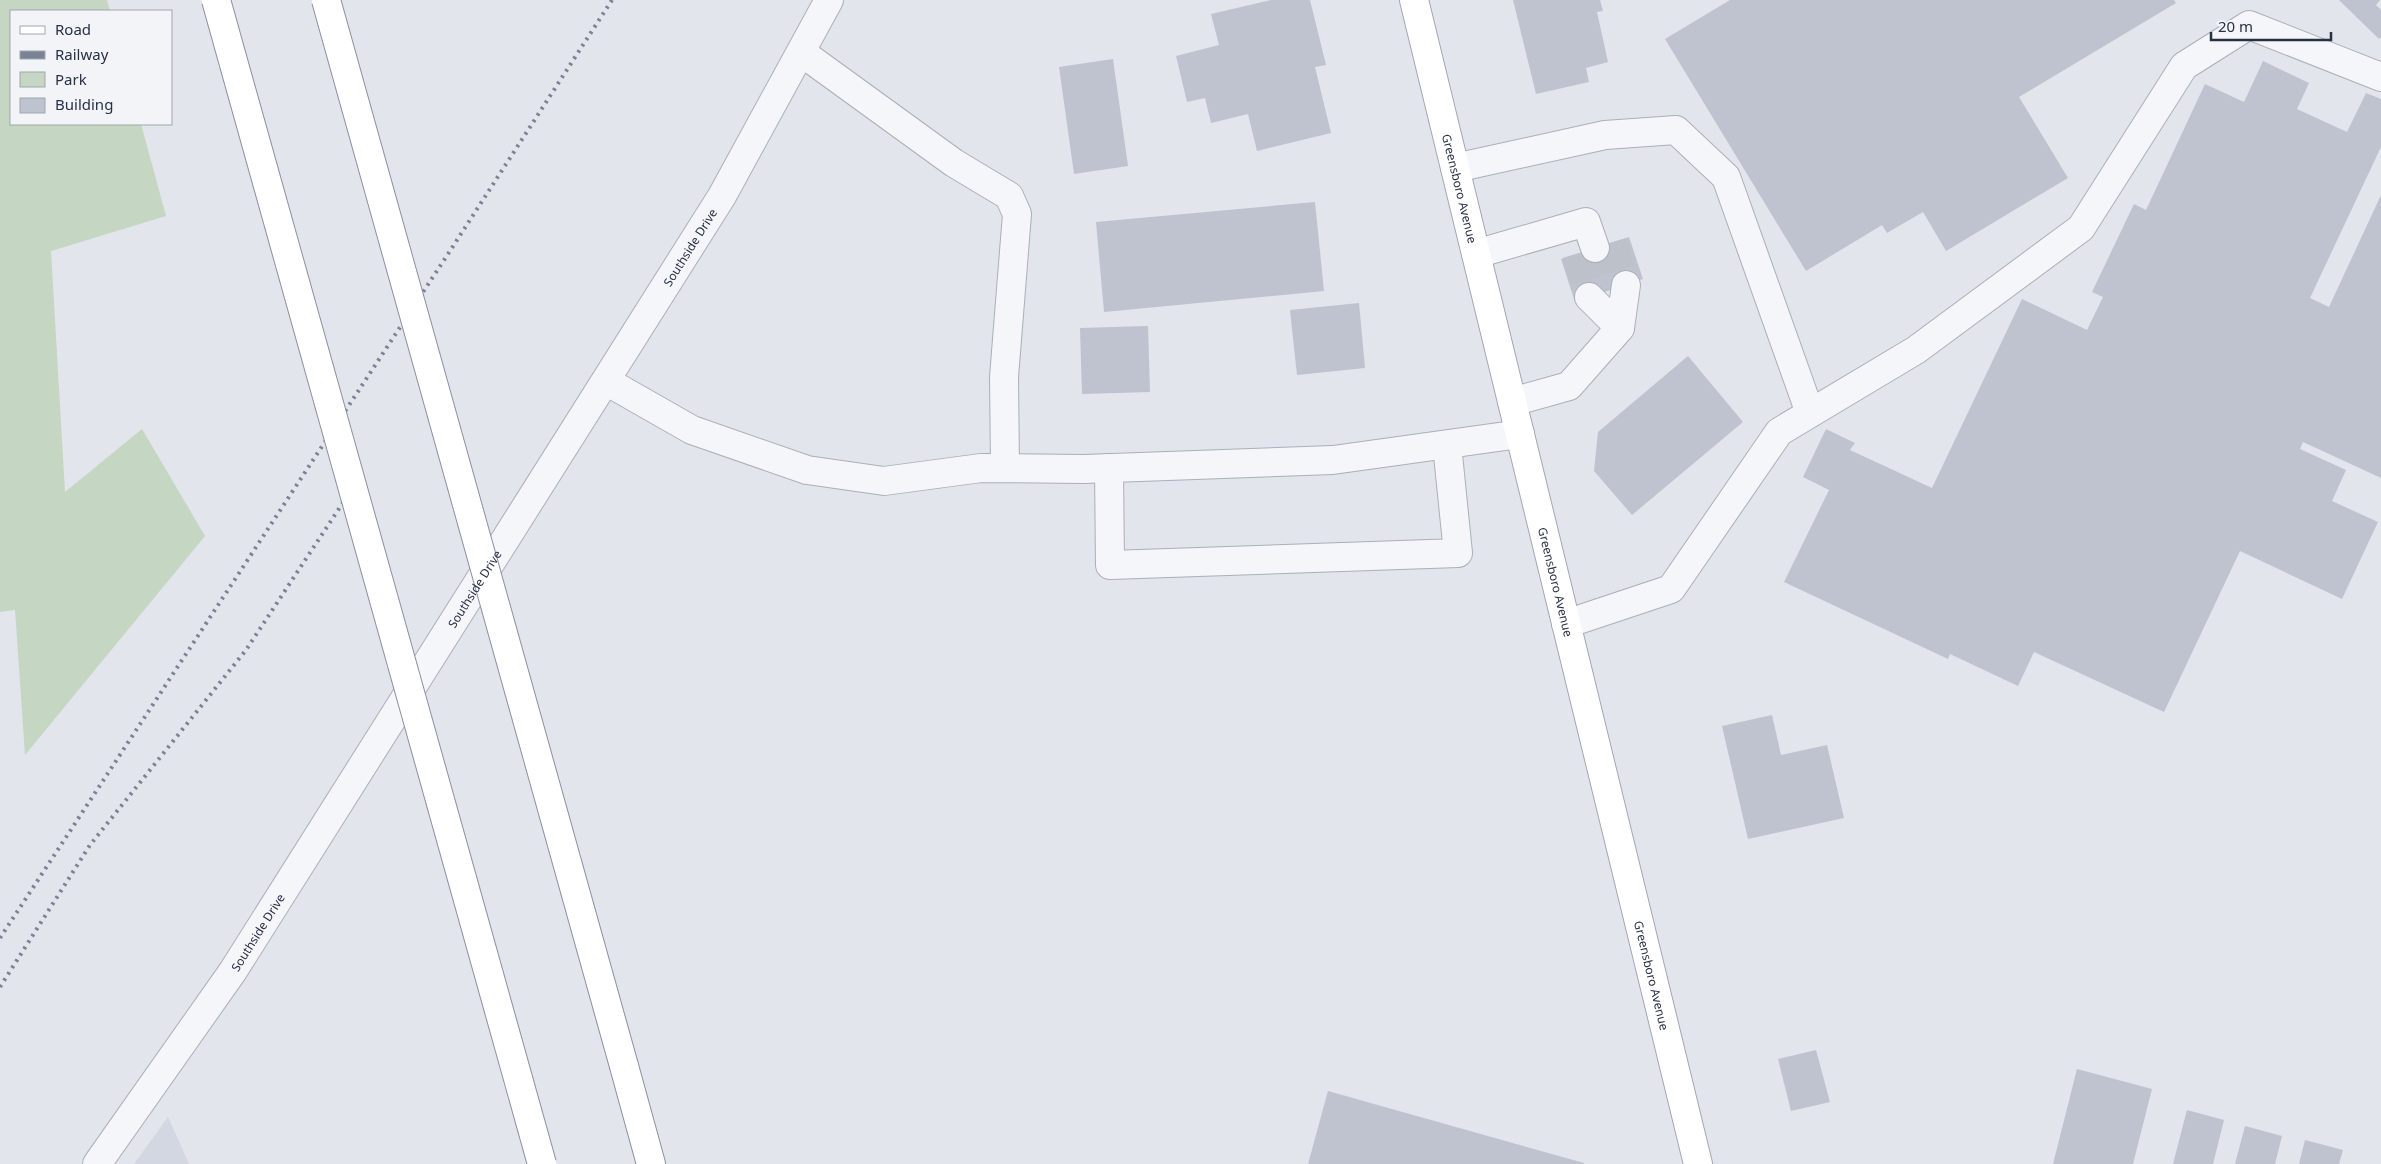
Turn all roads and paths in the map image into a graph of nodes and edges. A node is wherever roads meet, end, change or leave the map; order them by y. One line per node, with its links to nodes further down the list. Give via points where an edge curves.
1 (216, 0): 20 (main road, bridge)
2 (326, 0): 21 (main road, bridge)
3 (829, 0): 5 (street, Southside Drive)
4 (1414, 0): 7 (main road, Greensboro Avenue)
5 (801, 52): 11 (street, Southside Drive, via 722,196); 16 (street, via 954,163 1009,196 1017,214 1004,377)
6 (2381, 77): 13 (street, via 2249,25 2184,66 2080,228 1916,350)
7 (1455, 168): 9 (main road, Greensboro Avenue); 13 (street, via 1605,135 1676,130 1726,177)
8 (1594, 248): 9 (street, via 1586,222)
9 (1476, 254): 12 (main road, Greensboro Avenue)
10 (1607, 291): 12 (street, via 1620,328 1568,386)
11 (606, 380): 16 (street, via 692,430 807,470 884,481 981,468); 19 (street, Southside Drive, via 233,971)
12 (1512, 402): 14 (main road, Greensboro Avenue)
13 (1810, 413): 18 (street, via 1779,432 1671,589)
14 (1520, 434): 15 (street); 18 (main road, Greensboro Avenue)
15 (1447, 445): 17 (street, via 1333,460); 17 (street, via 1458,554 1110,565)
16 (1005, 468): 17 (street)
17 (1110, 468)
18 (1566, 624): 22 (main road, Greensboro Avenue)
19 (97, 1164)
20 (542, 1164)
21 (651, 1164)
22 (1698, 1164)

